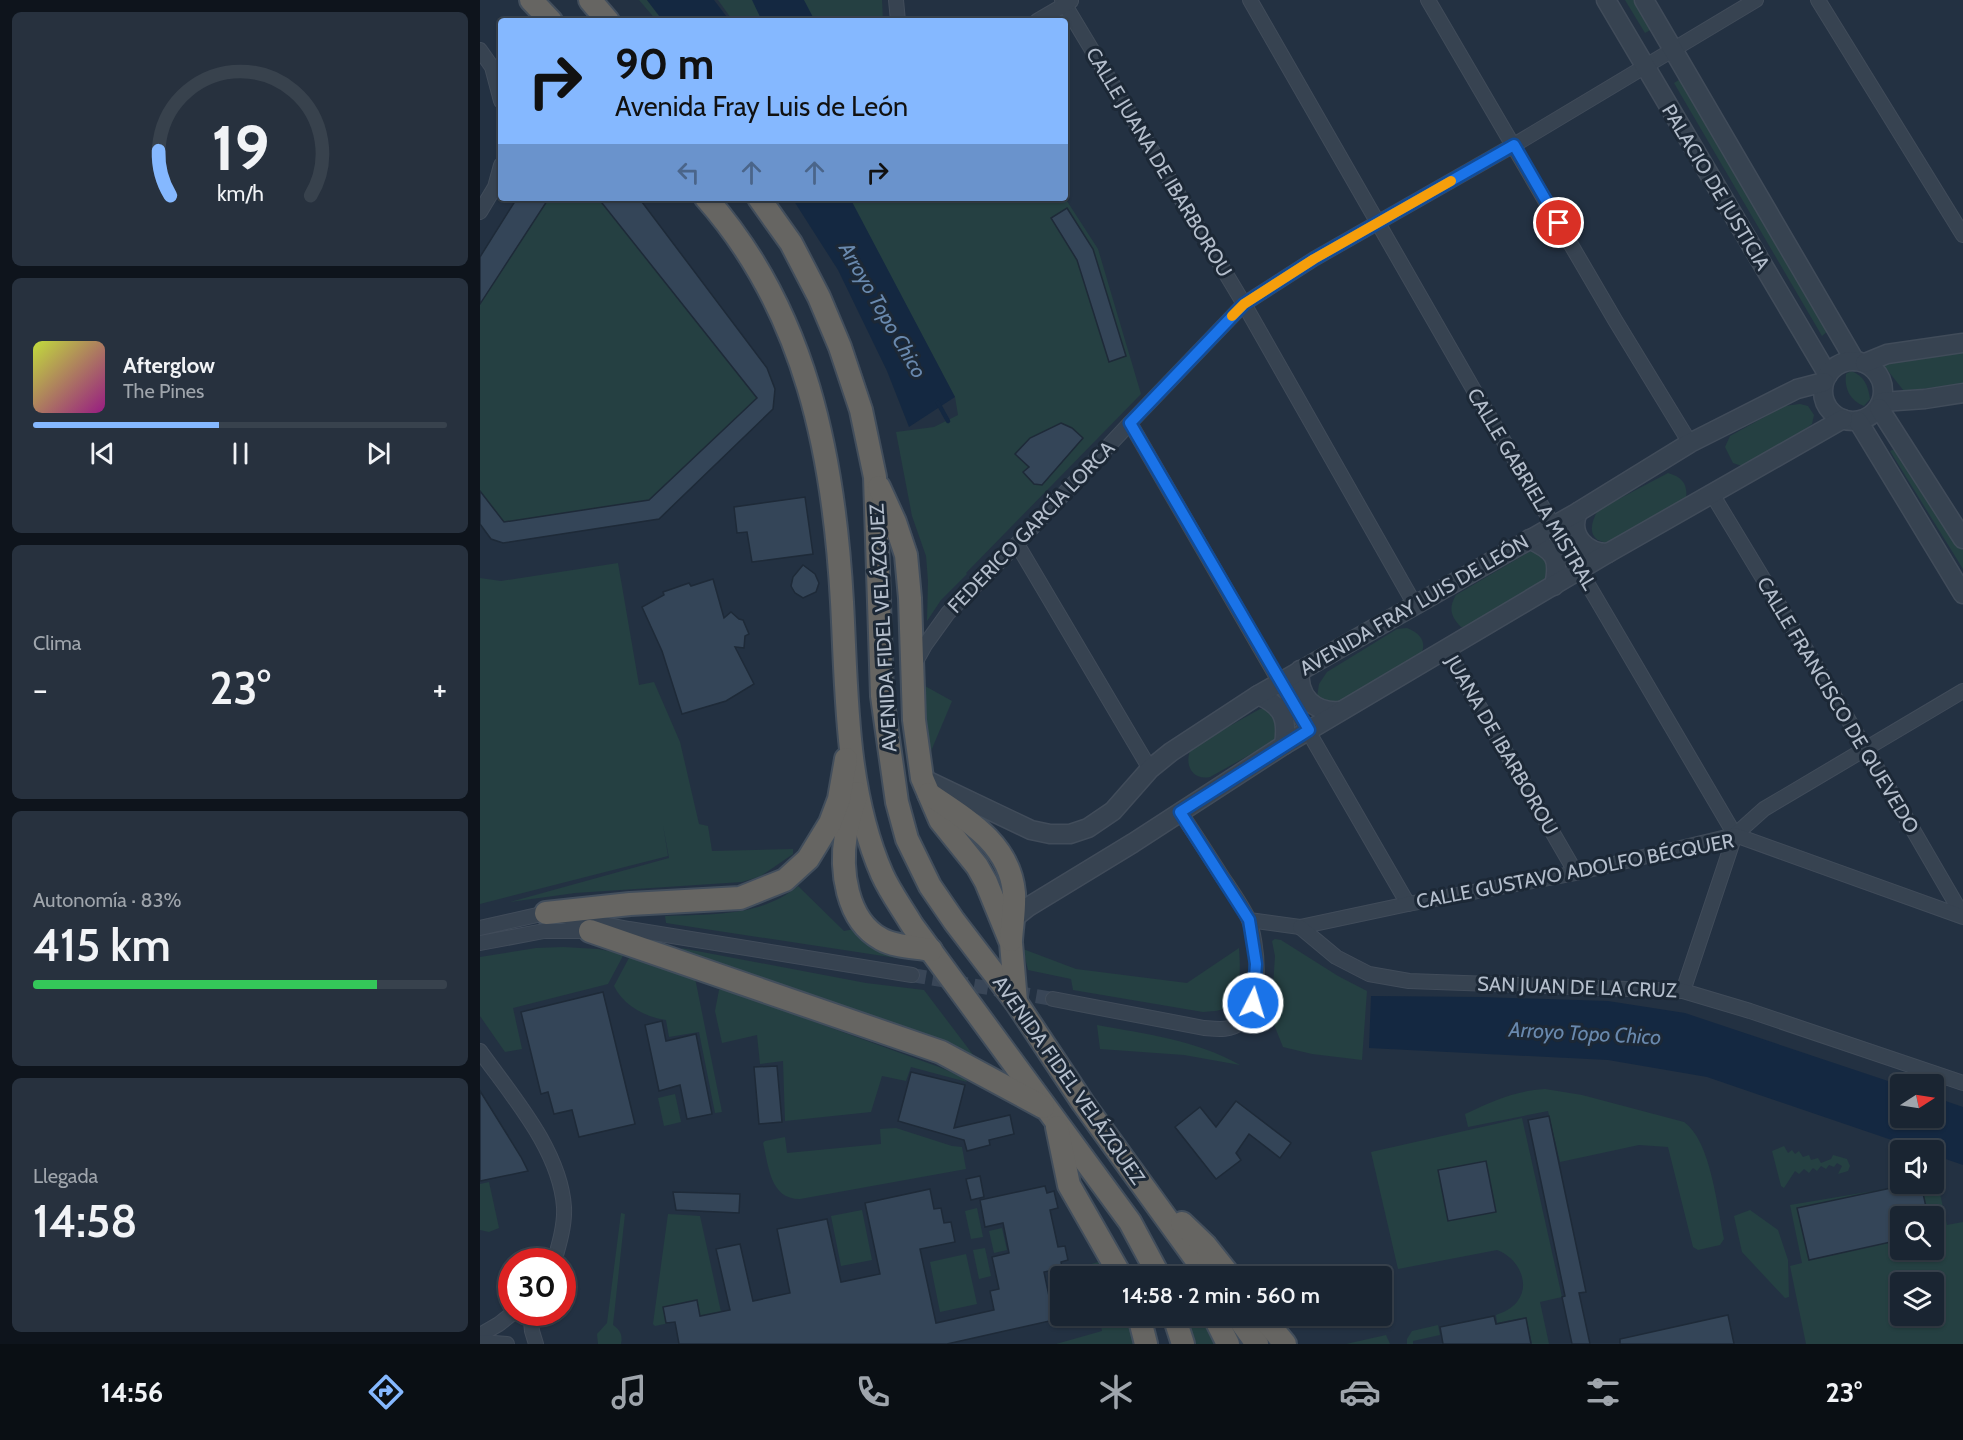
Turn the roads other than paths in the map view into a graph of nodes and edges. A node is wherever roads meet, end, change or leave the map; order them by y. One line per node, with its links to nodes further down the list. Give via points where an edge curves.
1 (531, 0): 11 (highway)
2 (590, 0): 12 (highway)
3 (896, 0): 13 (street)
4 (1250, 0): 24 (street, CALLE GABRIELA MISTRAL)
5 (1428, 0): 19 (street)
6 (1606, 0): 17 (street, PALACIO DE JUSTICIA)
7 (1644, 0): 16 (street, PALACIO DE JUSTICIA)
8 (1756, 0): 16 (street, FEDERICO GARCÍA LORCA)
9 (1818, 0): 25 (street)
10 (1066, 2): 14 (street); 26 (street, CALLE JUANA DE IBARBOROU)
11 (548, 18)
12 (605, 18)
13 (898, 18)
14 (1042, 18)
15 (480, 50): 18 (street, via 492,67)
16 (1673, 50): 17 (street, FEDERICO GARCÍA LORCA); 28 (street, PALACIO DE JUSTICIA)
17 (1645, 67): 19 (street, FEDERICO GARCÍA LORCA); 29 (street, PALACIO DE JUSTICIA)
18 (498, 90)
19 (1514, 145): 24 (street, FEDERICO GARCÍA LORCA); 36 (street)
20 (498, 176): 23 (street)
21 (709, 201): 57 (highway, AVENIDA FIDEL VELÁZQUEZ, via 755,264 782,314 802,363 818,421 837,528)
22 (761, 201): 37 (highway, AVENIDA FIDEL VELÁZQUEZ, via 791,243 840,347 861,410)
23 (480, 212)
24 (1379, 222): 26 (street, FEDERICO GARCÍA LORCA); 40 (street, CALLE GABRIELA MISTRAL)
25 (1963, 235)
26 (1244, 304): 34 (street, FEDERICO GARCÍA LORCA); 48 (street, CALLE JUANA DE IBARBOROU)
27 (1963, 343): 28 (street)
28 (1860, 362): 29 (street, via 1840,364); 32 (street, via 1879,375 1884,393)
29 (1826, 378): 30 (street, AVENIDA FRAY LUIS DE LEÓN); 33 (street, via 1823,391 1828,408)
30 (1797, 389): 35 (street, via 1816,399 1824,413); 36 (street, AVENIDA FRAY LUIS DE LEÓN)
31 (1963, 393): 32 (street)
32 (1880, 405): 33 (street, via 1866,419); 41 (street)
33 (1851, 420): 35 (street); 47 (street)
34 (1130, 423): 43 (street, FEDERICO GARCÍA LORCA); 52 (street)
35 (1822, 430): 38 (street)
36 (1690, 443): 39 (street, AVENIDA FRAY LUIS DE LEÓN)
37 (875, 477): 50 (highway, via 906,555); 81 (highway, AVENIDA FIDEL VELÁZQUEZ, via 882,696 897,802 907,839 930,886)
38 (1712, 494): 44 (street); 59 (street, CALLE FRANCISCO DE QUEVEDO)
39 (1578, 512): 40 (street, AVENIDA FRAY LUIS DE LEÓN); 44 (street, via 1575,525 1581,542 1591,551)
40 (1554, 525): 42 (street, AVENIDA FRAY LUIS DE LEÓN); 45 (street, CALLE GABRIELA MISTRAL)
41 (1963, 538)
42 (1530, 539): 46 (street, via 1554,555); 48 (street, AVENIDA FRAY LUIS DE LEÓN)
43 (1017, 544): 50 (street, FEDERICO GARCÍA LORCA, via 948,613); 60 (street)
44 (1608, 553): 45 (street)
45 (1580, 570): 46 (street); 64 (street, CALLE GABRIELA MISTRAL)
46 (1554, 586): 49 (street)
47 (1963, 594)
48 (1415, 605): 51 (street, AVENIDA FRAY LUIS DE LEÓN)
49 (1446, 649): 55 (street); 65 (street, JUANA DE IBARBOROU)
50 (912, 668): 61 (highway, via 915,729)
51 (1300, 670): 52 (street, AVENIDA FRAY LUIS DE LEÓN); 55 (street, via 1300,686 1308,701 1320,710)
52 (1280, 682): 54 (street, AVENIDA FRAY LUIS DE LEÓN); 56 (street)
53 (1963, 691): 59 (street)
54 (1258, 695): 58 (street, via 1282,713 1286,721); 60 (street, AVENIDA FRAY LUIS DE LEÓN)
55 (1340, 711): 56 (street)
56 (1309, 730): 58 (street); 66 (street)
57 (850, 742): 62 (highway, AVENIDA FIDEL VELÁZQUEZ); 67 (highway, via 831,823 808,859 785,880 740,898)
58 (1284, 745): 63 (street)
59 (1866, 749): 64 (street, via 1764,809); 68 (street, CALLE FRANCISCO DE QUEVEDO)
60 (1150, 769): 61 (street, AVENIDA FRAY LUIS DE LEÓN, via 1103,819 1070,834 1031,830)
61 (925, 785): 69 (highway, via 976,826 1004,859 1014,893); 76 (highway, via 940,819 977,866)
62 (857, 791): 77 (highway, AVENIDA FIDEL VELÁZQUEZ, via 883,877); 77 (highway, via 844,852 851,901 866,927 881,939)
63 (1180, 812): 69 (street); 70 (street)
64 (1735, 835): 65 (street, CALLE GUSTAVO ADOLFO BÉCQUER); 68 (street, CALLE GUSTAVO ADOLFO BÉCQUER); 79 (street)
65 (1576, 873): 66 (street, CALLE GUSTAVO ADOLFO BÉCQUER)
66 (1408, 904): 71 (street, CALLE GUSTAVO ADOLFO BÉCQUER)
67 (546, 913): 72 (street); 73 (street)
68 (1963, 916)
69 (1013, 919): 76 (highway)
70 (1249, 920): 71 (street, CALLE GUSTAVO ADOLFO BÉCQUER); 80 (street, via 1256,986 1247,1017 1234,1026 1204,1028)
71 (1300, 927): 79 (street, SAN JUAN DE LA CRUZ, via 1336,957 1379,976 1409,981)
72 (480, 928)
73 (629, 929): 74 (street); 78 (street)
74 (590, 931): 75 (street, via 544,931); 84 (highway, via 941,1052)
75 (480, 943)
76 (1011, 943): 81 (highway)
77 (931, 950): 84 (highway, AVENIDA FIDEL VELÁZQUEZ)
78 (912, 975)
79 (1683, 991): 83 (street, SAN JUAN DE LA CRUZ)
80 (1053, 999)
81 (1016, 1002): 85 (highway, AVENIDA FIDEL VELÁZQUEZ)
82 (480, 1051): 86 (street, via 540,1137 557,1173 564,1210)
83 (1963, 1083)
84 (1053, 1115): 87 (highway, via 1069,1185); 88 (highway, AVENIDA FIDEL VELÁZQUEZ, via 1130,1222)
85 (1158, 1207): 89 (highway, AVENIDA FIDEL VELÁZQUEZ); 90 (highway, via 1197,1236)
86 (558, 1248)
87 (1115, 1266)
88 (1154, 1266)
89 (1201, 1266)
90 (1222, 1266)
91 (498, 1325): 98 (street)
92 (531, 1326): 102 (street)
93 (1142, 1326): 103 (highway)
94 (1177, 1326): 104 (highway)
95 (1219, 1326): 105 (highway)
96 (1244, 1326): 100 (highway)
97 (1270, 1326): 106 (highway)
98 (480, 1335)
99 (480, 1342): 101 (street)
100 (1257, 1343)
101 (507, 1344)
102 (536, 1344)
103 (1146, 1344)
104 (1183, 1344)
105 (1228, 1344)
106 (1285, 1344)

